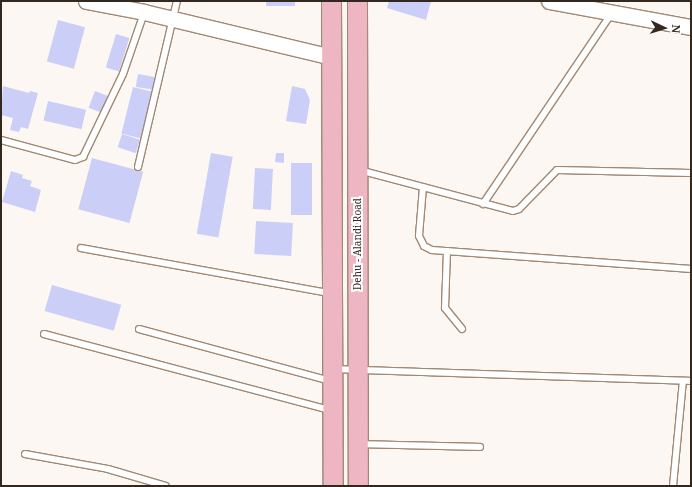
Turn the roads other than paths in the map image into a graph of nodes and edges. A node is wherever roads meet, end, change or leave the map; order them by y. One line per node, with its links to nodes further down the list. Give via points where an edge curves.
1 (86, 1): 6 (street)
2 (177, 1): 8 (lane)
3 (331, 1): 10 (main road)
4 (357, 1): 13 (main road, Dehu - Alandi Road)
5 (549, 1): 7 (street)
6 (144, 12): 8 (street); 11 (lane, via 122,74 82,158 75,160)
7 (611, 14): 9 (street); 16 (lane)
8 (173, 20): 10 (street); 12 (lane)
9 (691, 27)
10 (331, 57): 20 (main road)
11 (1, 140)
12 (138, 167)
13 (357, 169): 15 (lane); 24 (main road, Dehu - Alandi Road)
14 (691, 173): 16 (lane, via 565,169 552,173 519,209 505,210)
15 (422, 188): 16 (lane); 18 (lane, via 420,242 432,250)
16 (483, 204)
17 (81, 248): 20 (lane)
18 (447, 251): 19 (lane); 22 (lane, via 445,308)
19 (691, 269)
20 (333, 293): 25 (main road)
21 (139, 329): 25 (lane)
22 (462, 329)
23 (44, 334): 28 (lane)
24 (358, 369): 25 (lane); 26 (lane); 29 (main road, Dehu - Alandi Road)
25 (333, 375): 28 (main road)
26 (683, 381): 27 (lane); 35 (lane)
27 (691, 381)
28 (333, 411): 33 (main road)
29 (359, 444): 30 (lane); 34 (main road, Dehu - Alandi Road)
30 (480, 447)
31 (25, 454): 32 (lane, via 108,469)
32 (166, 486)
33 (333, 486)
34 (358, 486)
35 (673, 486)

